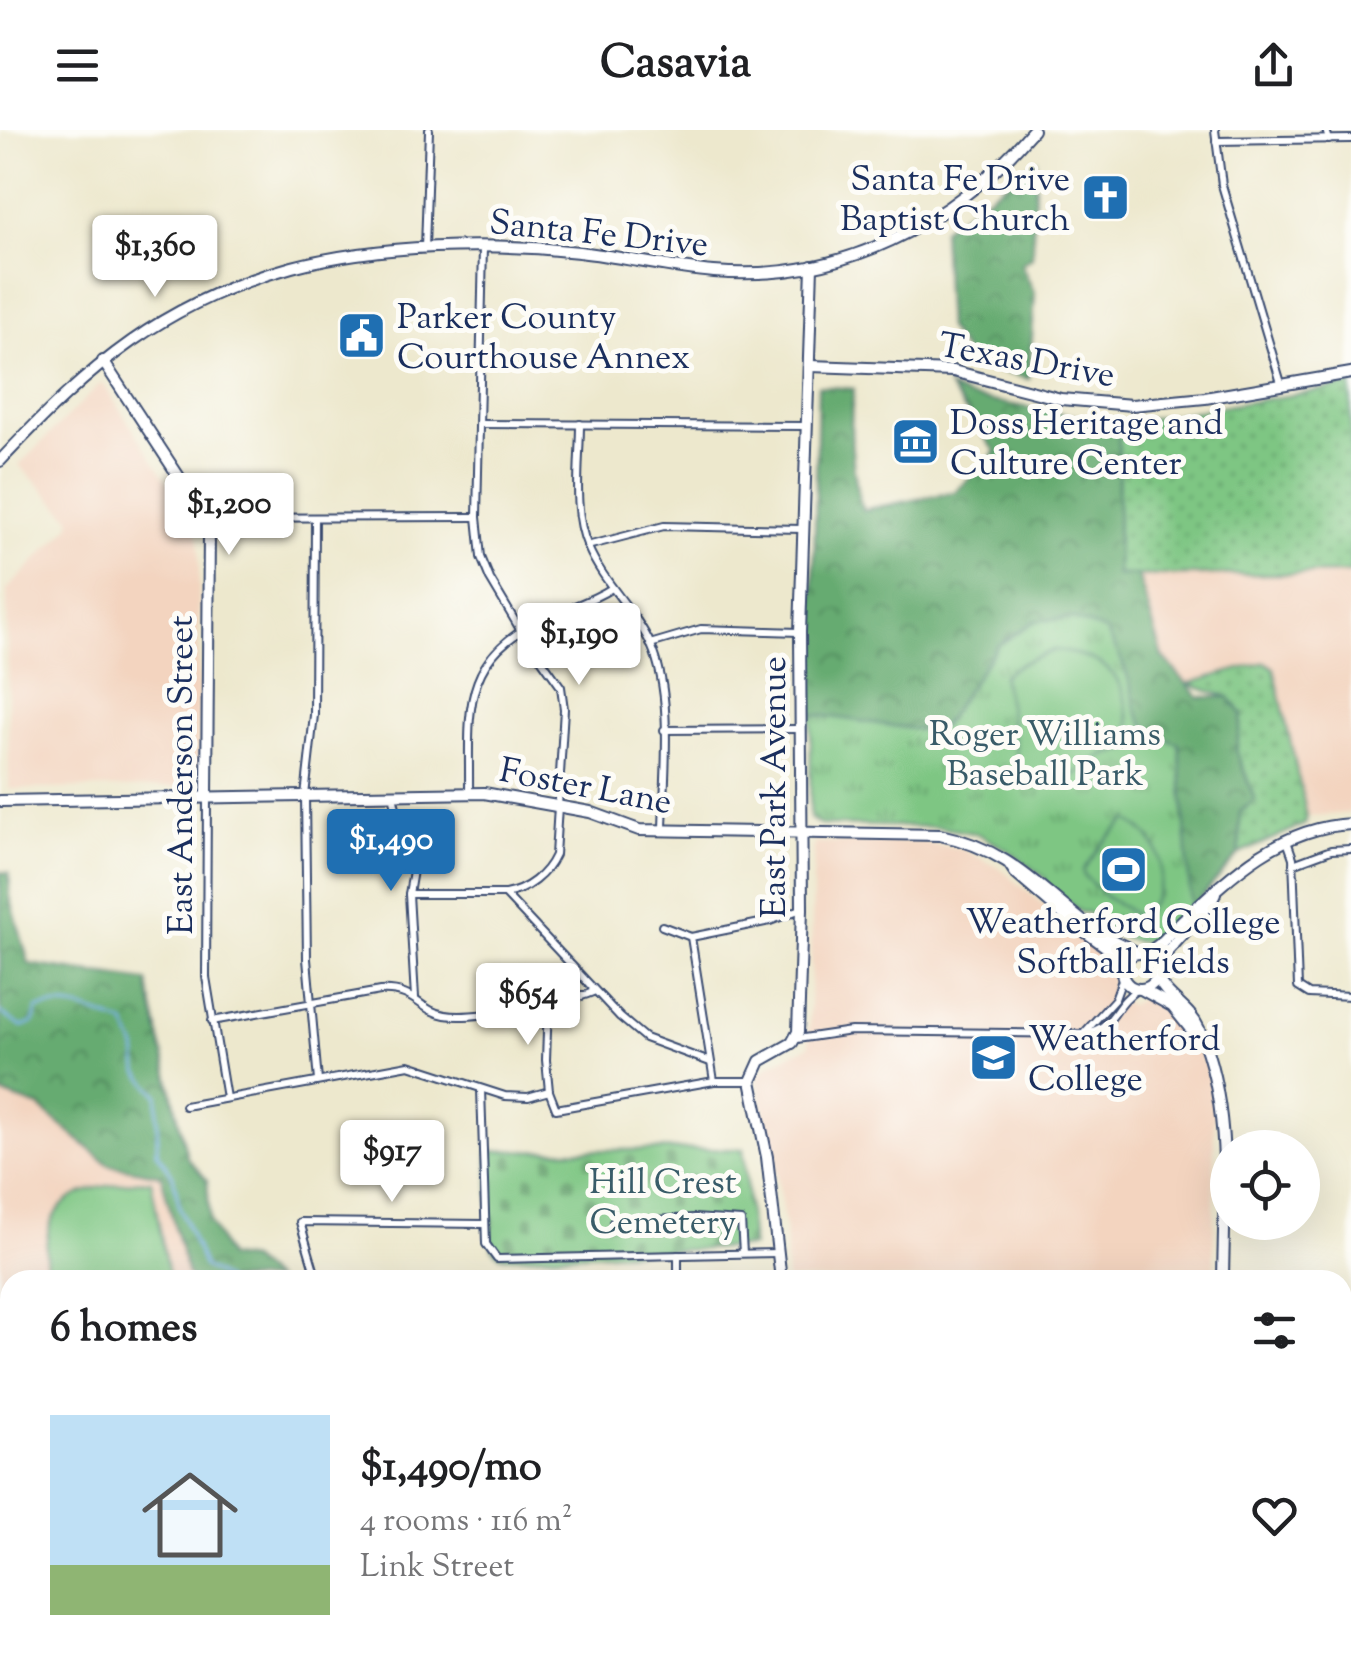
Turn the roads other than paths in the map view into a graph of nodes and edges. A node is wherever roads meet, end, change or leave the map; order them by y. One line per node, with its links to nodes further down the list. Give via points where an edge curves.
1 (429, 130): 9 (street)
2 (1033, 130): 10 (street, Santa Fe Drive, via 978,187 935,218 872,249)
3 (1215, 130): 7 (street)
4 (1326, 130): 6 (street)
5 (1351, 139): 6 (street)
6 (1329, 140): 7 (street)
7 (1216, 141): 14 (street, via 1222,185)
8 (483, 247): 9 (street, Santa Fe Drive); 10 (street, Santa Fe Drive, via 618,256 716,272); 15 (street)
9 (425, 249): 11 (street, Santa Fe Drive, via 324,261 261,277 166,318)
10 (812, 266): 12 (street, East Park Avenue)
11 (103, 361): 18 (street, Santa Fe Drive); 20 (street)
12 (810, 366): 14 (street, Texas Drive, via 953,370 1098,404 1183,400); 17 (street, East Park Avenue)
13 (1351, 373): 14 (street, Texas Drive)
14 (1281, 382)
15 (480, 424): 16 (street); 19 (street)
16 (580, 424): 17 (street); 23 (street)
17 (809, 426): 22 (street, East Park Avenue)
18 (1, 457)
19 (477, 517): 21 (street); 25 (street, via 481,557)
20 (206, 518): 21 (street); 33 (street, East Anderson Street)
21 (315, 520): 32 (street, via 314,715)
22 (803, 529): 23 (street, via 664,526); 26 (street, East Park Avenue)
23 (587, 546): 24 (street)
24 (612, 588): 25 (street); 27 (street)
25 (521, 631): 30 (street, via 473,686); 35 (street, via 561,687)
26 (800, 632): 27 (street, via 701,629); 28 (street, East Park Avenue)
27 (650, 644): 29 (street)
28 (801, 728): 29 (street); 38 (street, East Park Avenue)
29 (664, 730): 37 (street)
30 (469, 793): 31 (street, Foster Lane); 35 (street, Foster Lane)
31 (393, 794): 32 (street, Foster Lane); 44 (street, via 400,825 415,844)
32 (305, 796): 33 (street, Foster Lane); 57 (street)
33 (206, 797): 34 (street, Foster Lane); 58 (street, East Anderson Street)
34 (0, 801)
35 (557, 808): 37 (street, Foster Lane); 45 (street, via 556,855 549,868 523,890)
36 (1351, 824): 39 (street)
37 (663, 831): 38 (street, Foster Lane)
38 (801, 832): 41 (street, Foster Lane, via 940,835); 46 (street, East Park Avenue)
39 (1286, 840): 42 (street); 43 (street)
40 (1351, 849): 42 (street)
41 (1010, 864): 49 (street, via 1091,928); 51 (street, via 1109,949)
42 (1292, 864): 54 (street, via 1298,987)
43 (1218, 888): 49 (street, via 1159,947); 50 (street)
44 (409, 894): 45 (street); 55 (street)
45 (505, 894): 53 (street)
46 (802, 908): 48 (street); 60 (street, East Park Avenue)
47 (662, 926): 48 (street)
48 (691, 937): 62 (street)
49 (1141, 953): 50 (street, via 1152,958); 51 (street, via 1127,958)
50 (1158, 973): 52 (street); 61 (street, via 1164,992 1198,1026)
51 (1122, 975): 52 (street); 59 (street, via 1115,1000)
52 (1140, 989): 59 (street, via 1125,998 1107,1026); 61 (street, via 1172,1006)
53 (594, 992): 56 (street); 62 (street, via 645,1038)
54 (1351, 996)
55 (415, 998): 56 (street, via 442,1015 466,1016); 57 (street, via 380,991)
56 (548, 1003): 67 (street)
57 (310, 1005): 58 (street); 63 (street)
58 (212, 1021): 68 (street, East Anderson Street)
59 (1084, 1034): 60 (street, via 851,1031)
60 (797, 1039): 65 (street, via 760,1061)
61 (1204, 1045): 78 (street, via 1220,1108)
62 (710, 1062): 64 (street)
63 (318, 1081): 66 (street, via 409,1065); 68 (street)
64 (714, 1081): 65 (street); 67 (street, via 556,1109)
65 (751, 1081): 72 (street)
66 (480, 1089): 67 (street, via 516,1096); 71 (street)
67 (549, 1092)
68 (226, 1098): 69 (street)
69 (185, 1106)
70 (613, 1222): 73 (street, via 742,1221)
71 (484, 1224): 74 (street, via 490,1253 504,1260); 75 (street, via 300,1222)
72 (780, 1252): 73 (street); 77 (street)
73 (743, 1254): 74 (street)
74 (678, 1255): 76 (street)
75 (314, 1270)
76 (678, 1270)
77 (781, 1270)
78 (1223, 1270)

